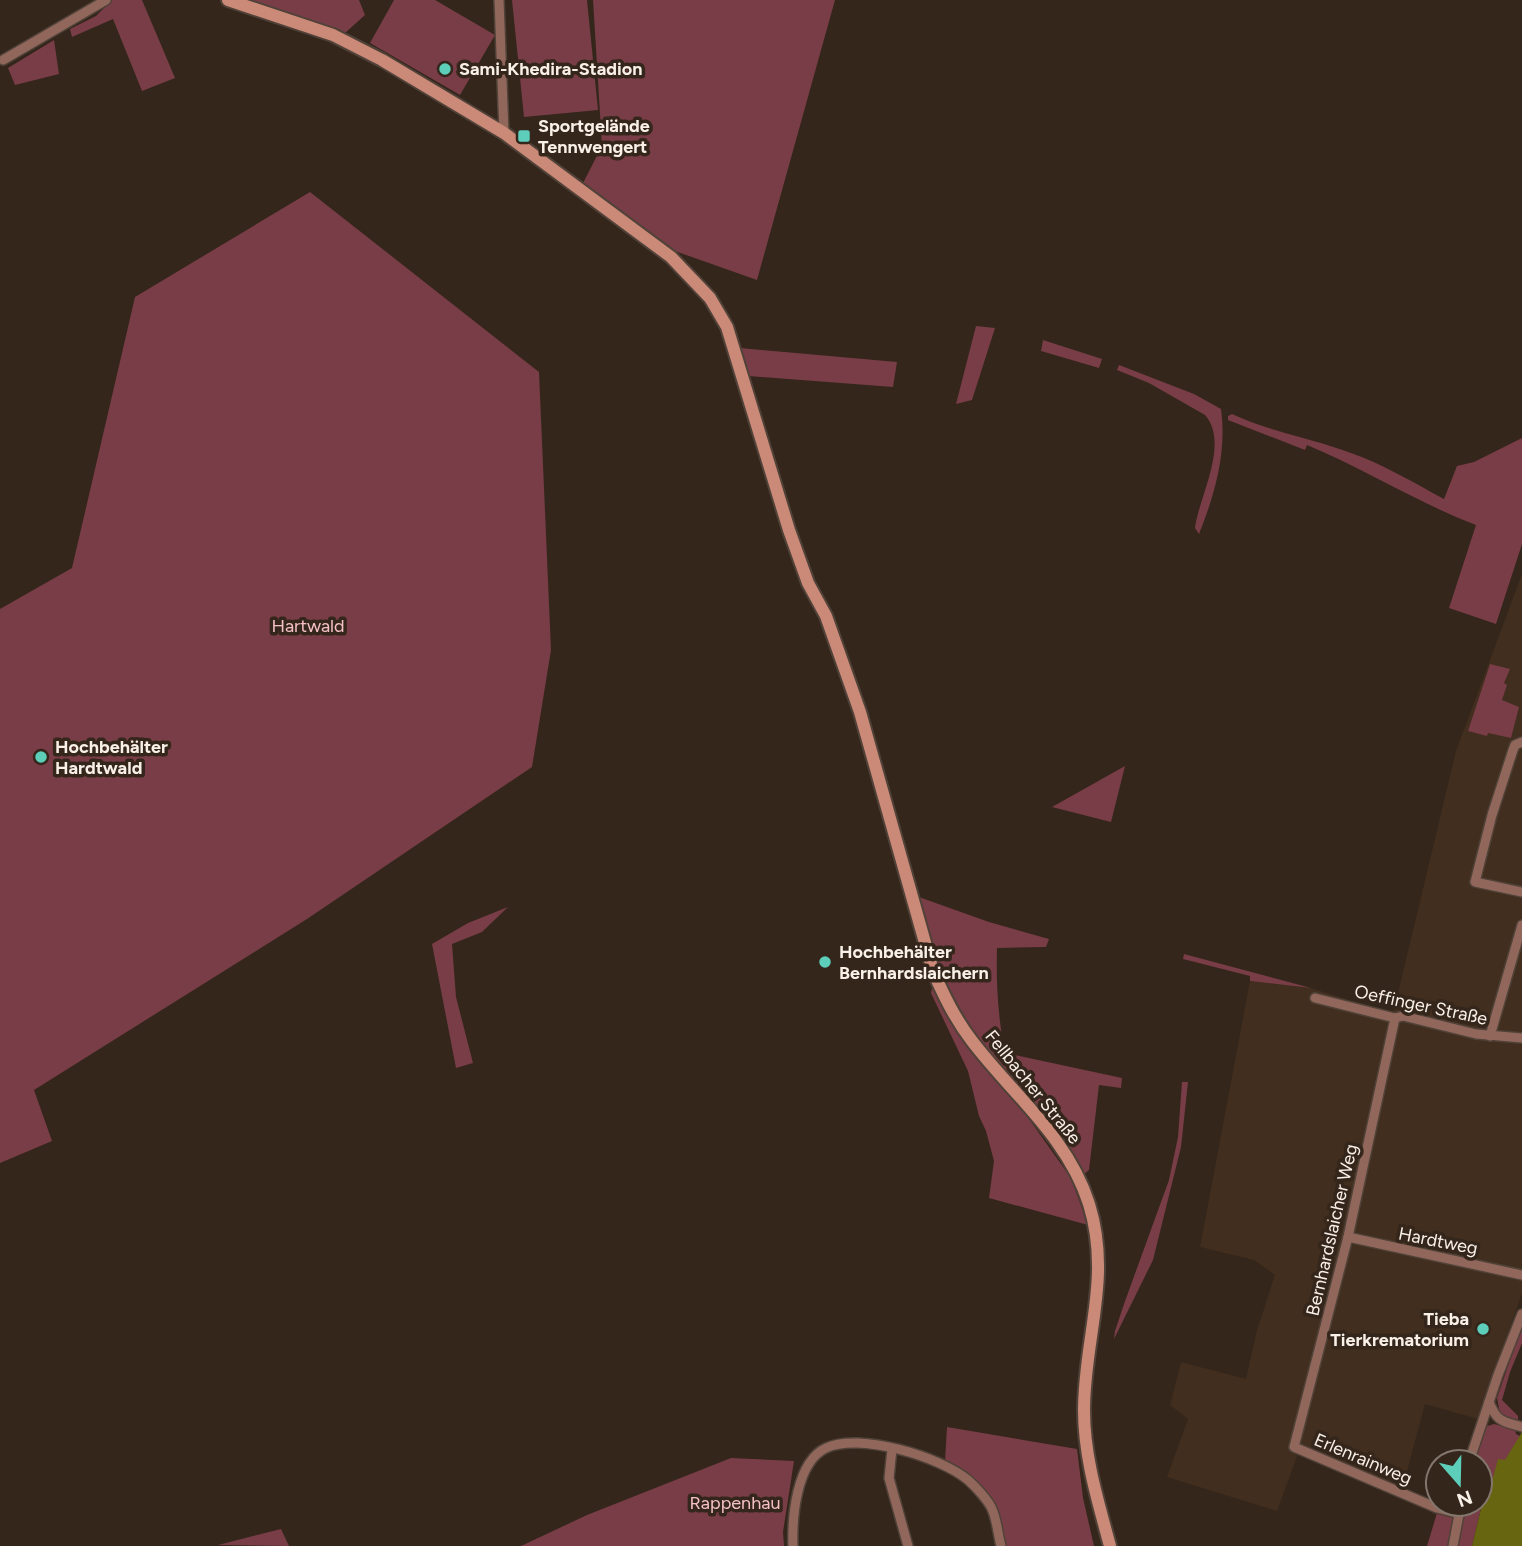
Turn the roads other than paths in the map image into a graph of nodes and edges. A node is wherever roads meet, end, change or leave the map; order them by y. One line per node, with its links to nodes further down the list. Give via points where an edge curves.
1 (106, 0): 4 (street)
2 (228, 0): 5 (main road, Fellbacher Straße, via 333,35)
3 (499, 0): 5 (street)
4 (3, 60)
5 (504, 133): 26 (main road, Fellbacher Straße, via 671,257 710,298 727,327 800,562 826,616 860,712 927,953 949,1007 980,1051 1053,1135 1089,1205 1096,1232 1099,1284 1086,1379 1085,1438)
6 (1522, 742): 7 (street, via 1513,750 1475,882)
7 (1522, 892)
8 (1522, 925): 11 (street)
9 (1315, 998): 10 (street, Oeffinger Straße)
10 (1395, 1018): 11 (street, Oeffinger Straße, via 1414,1018); 13 (street, Bernhardslaicher Weg)
11 (1490, 1036): 12 (street, Oeffinger Straße)
12 (1522, 1038)
13 (1348, 1237): 14 (street, Hardtweg); 18 (street, Bernhardslaicher Weg)
14 (1522, 1275)
15 (1522, 1314): 16 (street)
16 (1489, 1402): 17 (street, via 1499,1420); 19 (street)
17 (1522, 1427)
18 (1294, 1447): 21 (street, Erlenrainweg)
19 (1474, 1448)
20 (892, 1450): 23 (street, via 865,1443 824,1449 808,1467 793,1510); 24 (street, via 889,1478); 25 (street, via 924,1456 968,1480 992,1509)
21 (1424, 1502)
22 (1458, 1518): 27 (street)
23 (793, 1546)
24 (908, 1546)
25 (1001, 1546)
26 (1110, 1546)
27 (1453, 1546)

